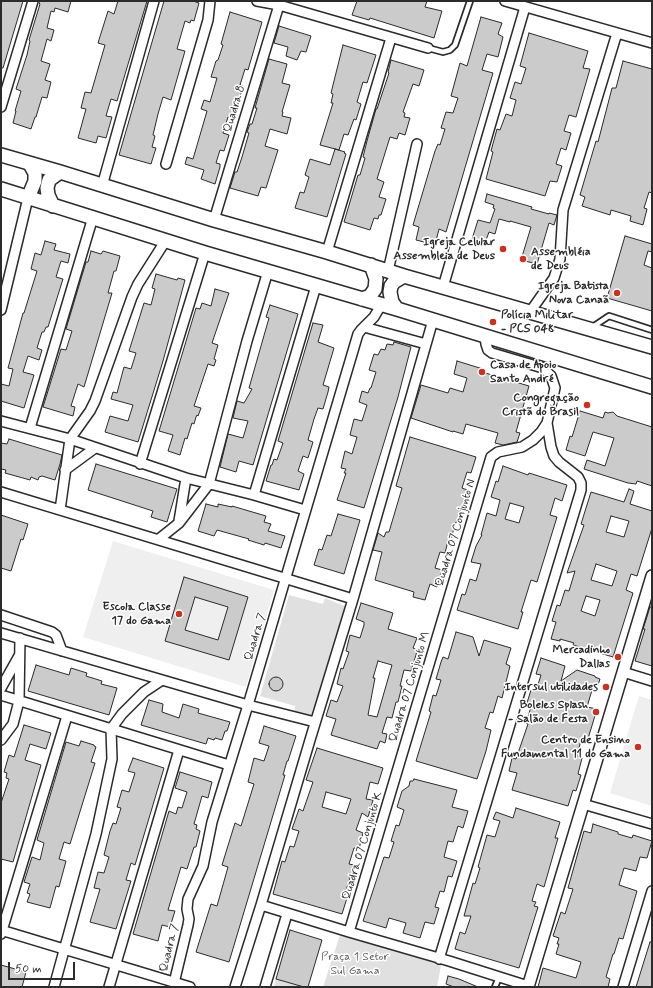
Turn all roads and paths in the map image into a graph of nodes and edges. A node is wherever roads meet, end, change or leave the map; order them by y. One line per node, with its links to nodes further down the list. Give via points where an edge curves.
1 (33, 1): 13 (street)
2 (154, 1): 19 (street)
3 (210, 1): 17 (street, via 208,20)
4 (257, 1): 7 (street)
5 (470, 1): 12 (lane, via 456,45 443,52)
6 (505, 1): 8 (street)
7 (279, 5): 10 (street); 24 (street, Quadra 8)
8 (525, 7): 9 (street); 33 (street)
9 (617, 33): 11 (street); 38 (street, via 563,210 560,259 554,278)
10 (391, 38): 12 (street); 26 (street)
11 (652, 43)
12 (428, 48)
13 (1, 107)
14 (417, 144): 30 (street)
15 (1, 155): 16 (main road)
16 (30, 164): 18 (main road); 21 (main road, via 35,173 35,181)
17 (166, 164)
18 (60, 172): 19 (main road); 22 (main road, via 48,180 48,195)
19 (102, 186): 24 (main road)
20 (1, 189): 21 (main road)
21 (28, 198): 22 (main road); 37 (street)
22 (53, 206): 23 (main road)
23 (93, 217): 25 (main road); 49 (street)
24 (214, 220): 26 (main road)
25 (166, 240): 27 (main road); 50 (street, via 138,284 90,411)
26 (327, 252): 28 (main road)
27 (205, 253): 29 (main road); 52 (street)
28 (370, 265): 30 (main road); 34 (main road, via 376,279 376,289 370,296)
29 (268, 271): 32 (main road); 55 (street)
30 (388, 271): 31 (main road)
31 (404, 276): 33 (main road); 36 (main road, via 391,286 392,302)
32 (316, 286): 34 (main road); 57 (street)
33 (443, 287): 38 (main road)
34 (362, 299): 35 (main road)
35 (381, 305): 36 (main road); 40 (street, Quadra 7)
36 (397, 309): 39 (main road)
37 (1, 310)
38 (530, 312): 41 (main road)
39 (433, 320): 43 (main road); 44 (street)
40 (364, 327): 44 (street); 59 (street, Quadra 7, via 358,334)
41 (589, 329): 42 (lane, via 609,316); 45 (main road)
42 (652, 330)
43 (485, 336): 46 (main road); 48 (street, via 488,350 492,353 543,368 552,376 555,388)
44 (426, 344): 64 (street)
45 (652, 347)
46 (652, 387)
47 (1, 421): 49 (street)
48 (547, 423): 66 (street, Quadra 07 Conjunto N, via 533,440 522,446 498,452 491,458); 93 (street, via 554,456 578,477 581,490)
49 (30, 428): 50 (street)
50 (70, 439): 51 (street); 53 (street)
51 (95, 448): 52 (street); 53 (street)
52 (140, 464): 54 (street)
53 (66, 470): 58 (street)
54 (186, 478): 55 (street); 60 (street)
55 (209, 484): 57 (street); 60 (street)
56 (1, 492): 58 (street)
57 (254, 495): 59 (street)
58 (60, 510): 61 (street)
59 (305, 510): 63 (street, Quadra 7)
60 (179, 523): 61 (street)
61 (159, 539): 63 (street)
62 (652, 576): 71 (street)
63 (286, 578): 64 (street); 77 (street, Quadra 7)
64 (353, 599): 79 (street)
65 (1, 615): 69 (street, via 52,632 56,635)
66 (444, 616): 84 (street, Quadra 07 Conjunto M)
67 (1, 633): 68 (street)
68 (20, 638): 69 (street); 70 (street)
69 (62, 651): 72 (street)
70 (20, 655): 74 (street); 76 (street)
71 (623, 672): 73 (street); 85 (street)
72 (162, 680): 77 (street); 80 (street, via 144,692)
73 (652, 681)
74 (1, 688)
75 (1, 695): 76 (street)
76 (20, 701): 78 (street); 81 (street, via 13,724)
77 (248, 705): 79 (street); 83 (street, Quadra 7)
78 (67, 716): 80 (street); 90 (street)
79 (315, 722): 88 (street)
80 (111, 729): 82 (street); 92 (street, via 112,759 98,827)
81 (1, 740)
82 (179, 750): 83 (street); 94 (street)
83 (229, 765): 96 (street, Quadra 7, via 212,822 203,866 187,903 189,919)
84 (399, 766): 91 (street, Quadra 07 Conjunto K)
85 (583, 804): 86 (street); 103 (street)
86 (652, 824)
87 (652, 892): 104 (street)
88 (261, 905): 89 (street); 100 (street)
89 (287, 914): 91 (street); 101 (street)
90 (1, 931): 92 (street)
91 (349, 932): 93 (street)
92 (65, 950): 94 (street); 97 (street)
93 (439, 959): 95 (street)
94 (116, 965): 96 (street); 98 (street)
95 (499, 976): 102 (lane); 103 (street)
96 (174, 983): 99 (street)
97 (54, 987)
98 (109, 987)
99 (190, 987)
100 (235, 987)
101 (265, 987)
102 (495, 987)
103 (528, 987)
104 (623, 987)

